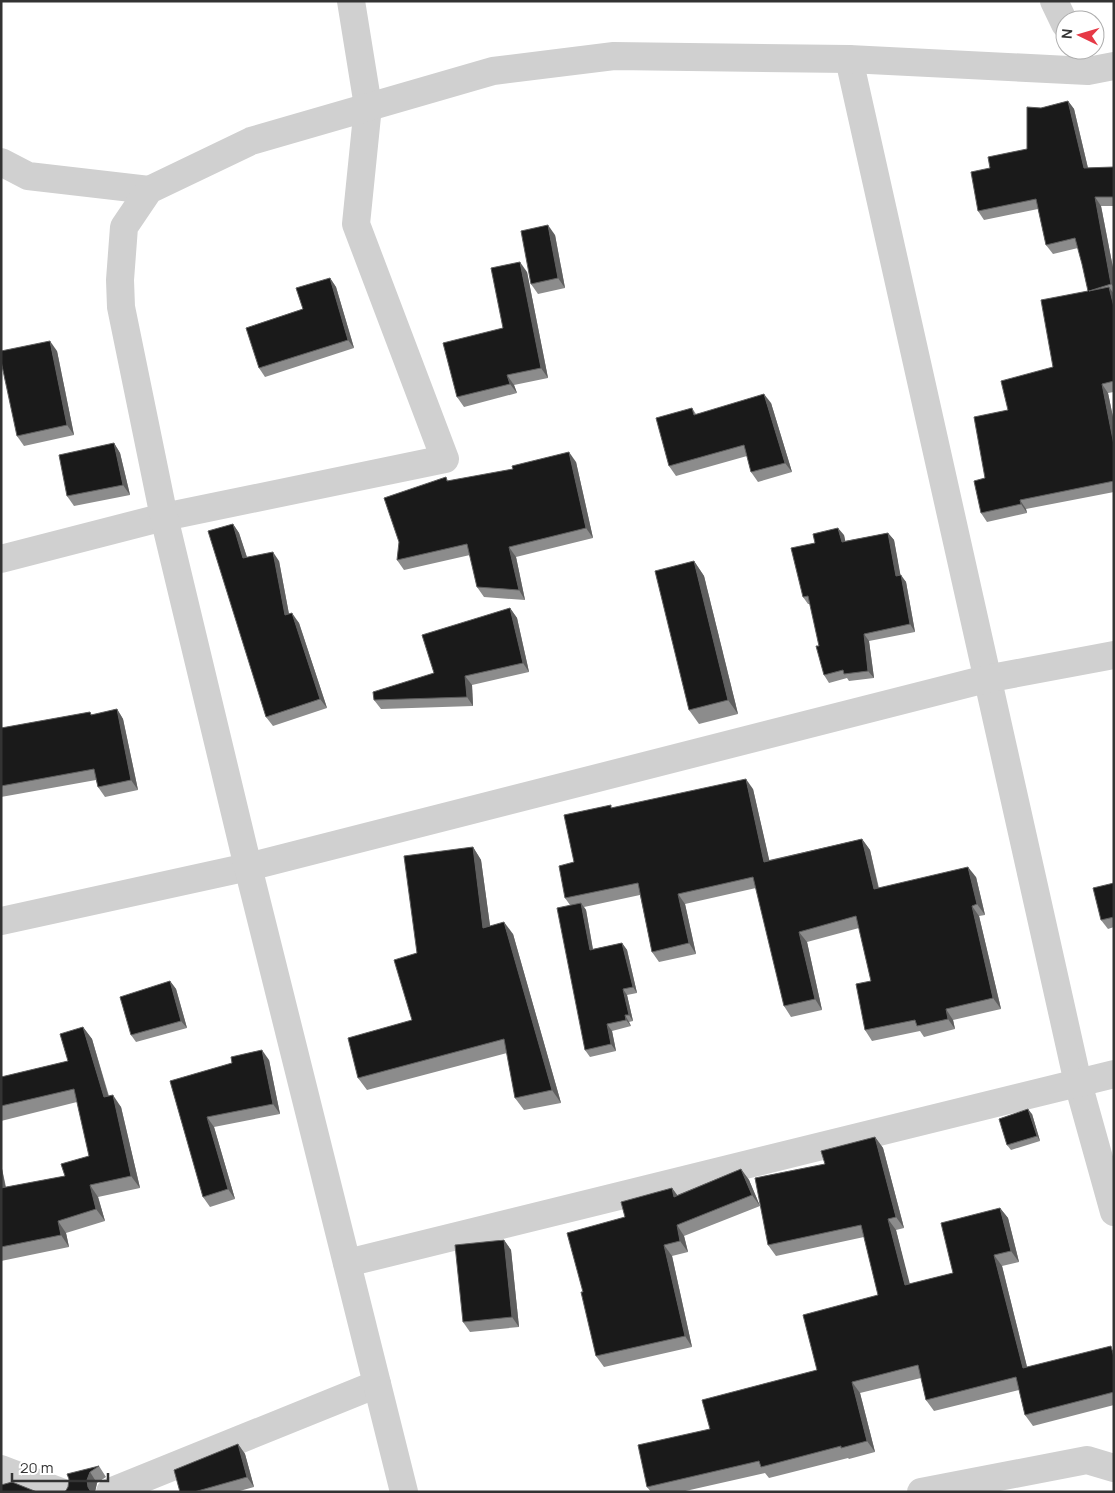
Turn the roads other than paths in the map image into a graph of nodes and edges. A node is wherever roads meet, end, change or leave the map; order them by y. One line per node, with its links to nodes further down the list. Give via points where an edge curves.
1 (351, 1): 4 (street)
2 (849, 59): 3 (street); 4 (street, via 614,56 493,71); 10 (street)
3 (1093, 62)
4 (368, 106): 6 (street, via 251,141); 7 (street, via 356,224 445,459)
5 (1, 162): 6 (street, via 28,176)
6 (149, 190): 7 (street, via 124,227 120,289)
7 (164, 517): 8 (street); 11 (street)
8 (1, 559)
9 (1114, 655): 10 (street)
10 (986, 679): 11 (street); 14 (street)
11 (248, 868): 12 (street); 16 (street)
12 (1, 921)
13 (1114, 1074): 14 (street)
14 (1078, 1083): 15 (street); 16 (street)
15 (1114, 1212)
16 (347, 1263): 17 (street)
17 (377, 1384): 22 (street); 23 (street)
18 (1114, 1468): 20 (street, via 1088,1460)
19 (1, 1470): 21 (street)
20 (935, 1490)
21 (61, 1492)
22 (110, 1492)
23 (404, 1492)

